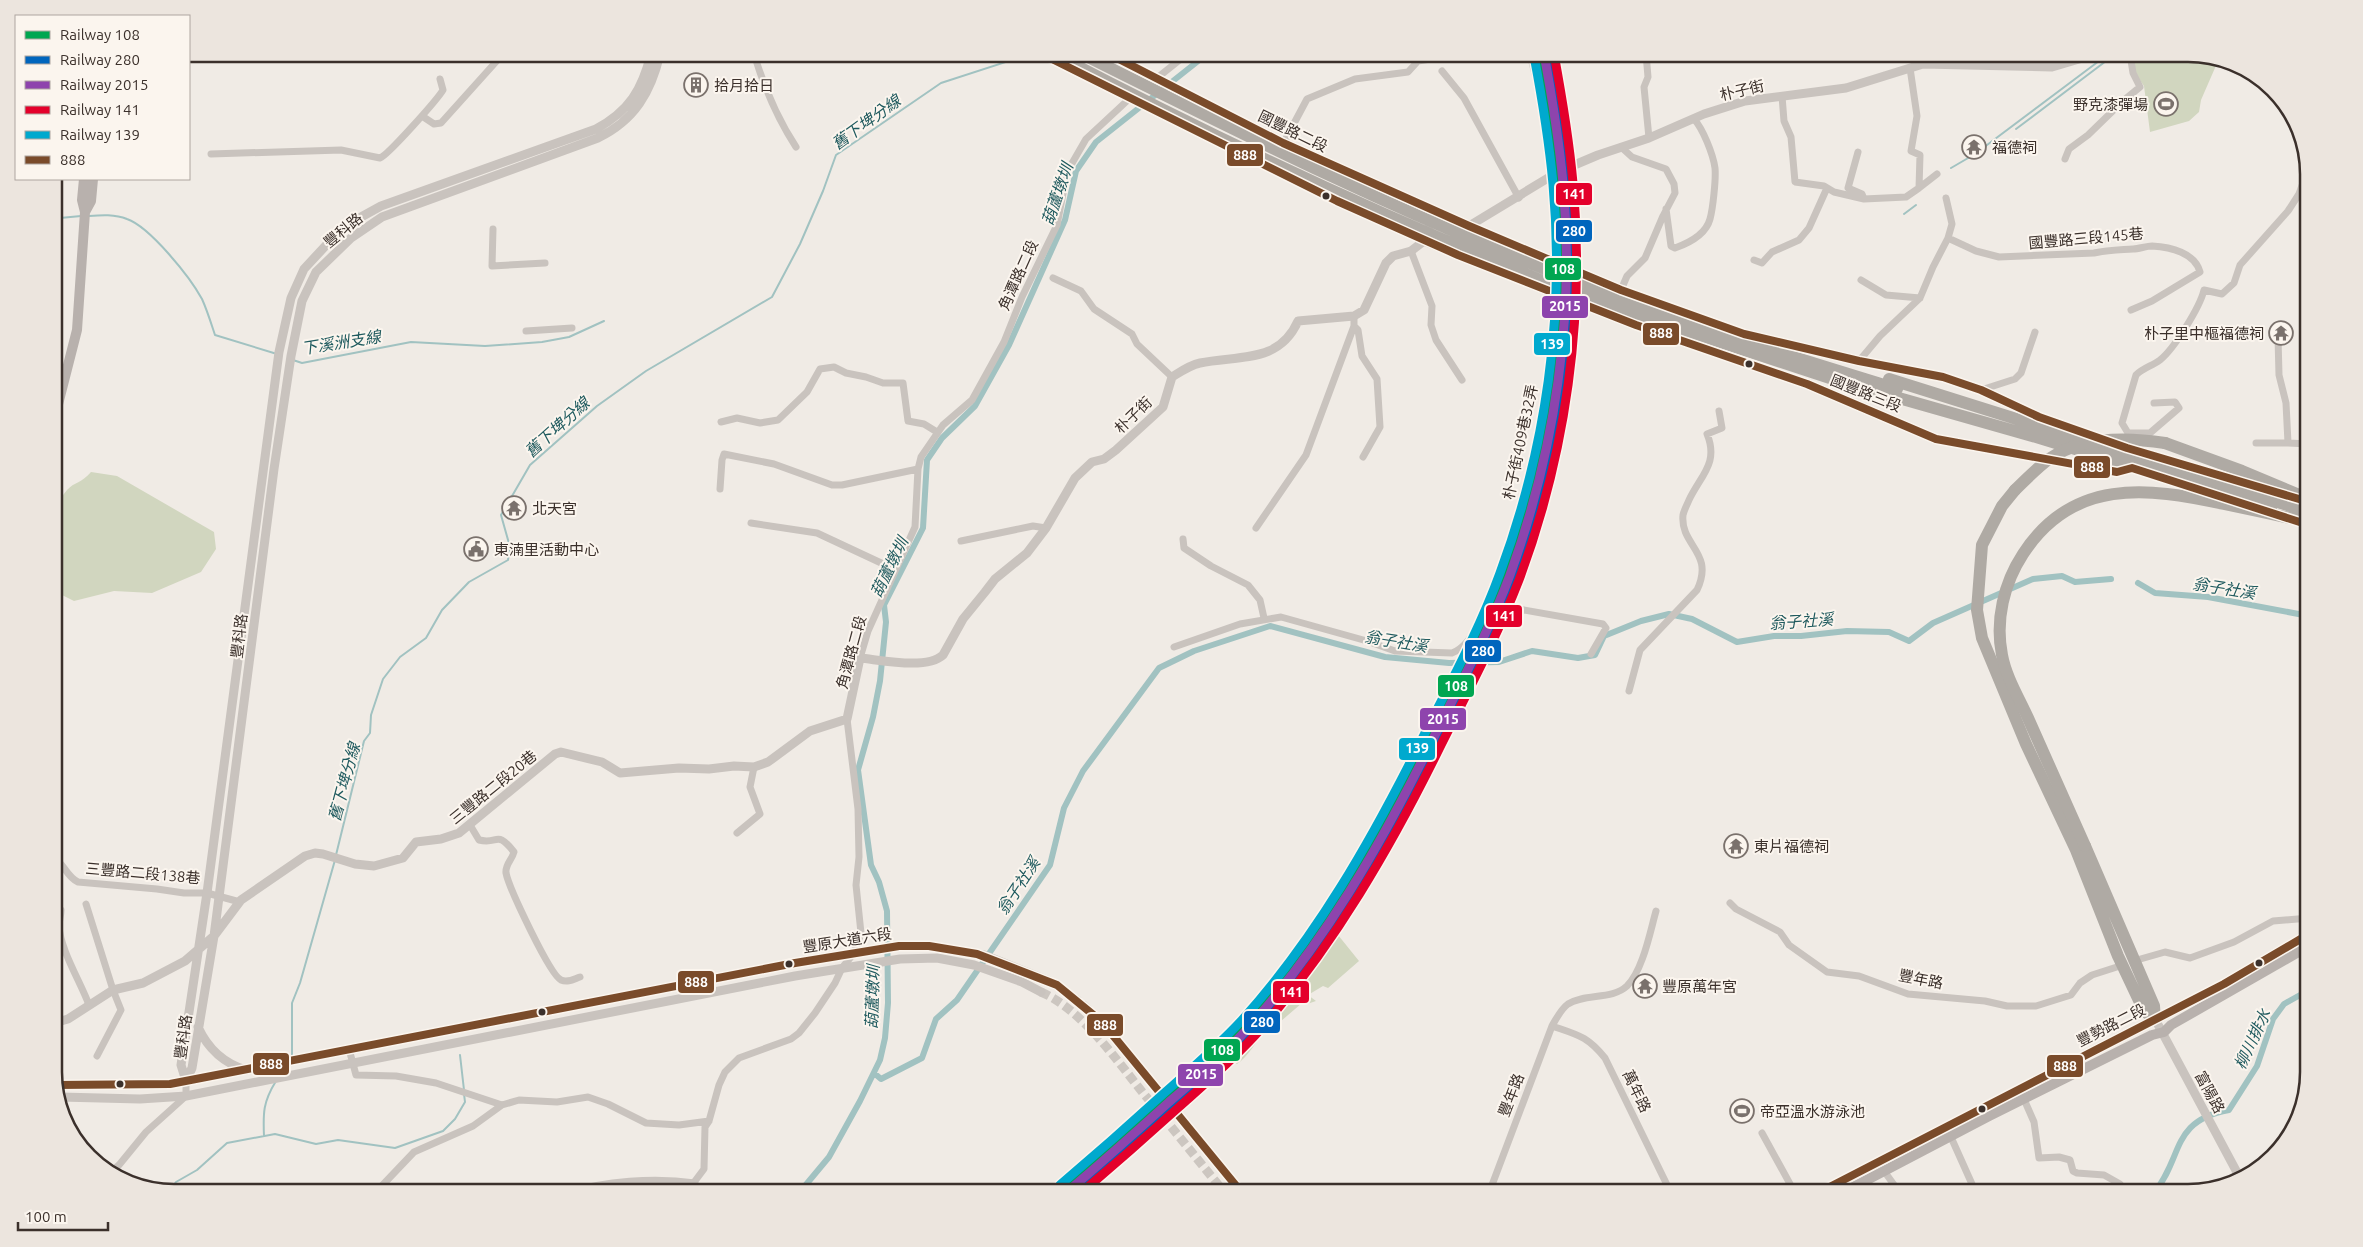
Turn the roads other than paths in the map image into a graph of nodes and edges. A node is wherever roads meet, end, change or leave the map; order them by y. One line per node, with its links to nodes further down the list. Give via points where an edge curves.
1 (495, 62): 25 (street, via 441,123 434,124)
2 (649, 62): 114 (street, 豐科路, via 637,92 621,112 603,126 381,206 343,227 304,269 291,298 279,352)
3 (658, 62): 115 (street, 豐科路, via 645,97 614,130 382,217 351,238 316,272 302,301 291,356)
4 (757, 62): 30 (street, via 767,93)
5 (1057, 62): 24 (street)
6 (1070, 62): 67 (highway, bridge, via 1390,218 1578,295)
7 (1098, 62): 69 (highway, bridge, via 1298,161 1454,231 1535,266)
8 (1125, 62): 21 (street, 國豐路二段)
9 (1177, 62): 21 (street)
10 (1417, 62): 28 (street, via 1408,72 1355,79 1307,99)
11 (1532, 62): 36 (street)
12 (1647, 62): 27 (street, via 1648,77 1644,87)
13 (1921, 62): 18 (street, 朴子街)
14 (1975, 62): 19 (street, 朴子街)
15 (2059, 62): 19 (street, 朴子街)
16 (2072, 62): 19 (street, 朴子街)
17 (2131, 62): 33 (street, via 2140,87 2069,149)
18 (1910, 68): 23 (street, 朴子街, via 1846,88); 40 (street, via 1917,116 1911,151 1920,154)
19 (2043, 68)
20 (1442, 71): 42 (street, via 1464,98)
21 (1157, 78): 28 (street, 國豐路二段)
22 (440, 80): 25 (street, via 443,90 438,100)
23 (1782, 96): 26 (street, 朴子街, via 1745,101); 39 (street, via 1795,182)
24 (1129, 99): 34 (street); 79 (street, 角潭路二段, via 1086,139 1067,172 1057,225 1004,342 972,400)
25 (422, 116): 32 (street, via 406,130 386,156 380,158 341,150)
26 (1694, 119): 27 (street, 朴子街); 45 (street, via 1701,127 1715,168 1710,219 1693,240 1675,248 1670,242)
27 (1649, 138): 29 (street, 朴子街)
28 (1283, 143): 34 (street); 47 (street, 國豐路二段)
29 (1621, 147): 36 (street, 朴子街); 45 (street, via 1632,157 1666,169 1675,193)
30 (796, 148)
31 (1858, 152): 44 (street, via 1848,188 1862,194)
32 (211, 154)
33 (2065, 159)
34 (1270, 168): 51 (street)
35 (1937, 174): 40 (street)
36 (1553, 175): 42 (street, 朴子街); 56 (street)
37 (84, 180): 46 (main road, via 82,200)
38 (93, 180): 46 (main road, via 91,201)
39 (1827, 188): 44 (street); 54 (street, via 1809,228 1799,240 1772,252 1762,264)
40 (1919, 188): 44 (street, via 1906,197)
41 (2300, 194): 80 (street, via 2240,265 2229,289 2222,294 2204,290 2195,314 2166,354 2136,374 2122,423)
42 (1519, 198): 48 (street, 朴子街)
43 (1946, 198): 50 (street, via 1952,224)
44 (1864, 200)
45 (1666, 210): 59 (street, via 1645,258 1627,276)
46 (85, 212): 74 (main road, via 77,330)
47 (1435, 212): 48 (street, 國豐路二段); 51 (street)
48 (1469, 226): 53 (street); 56 (street, 國豐路三段)
49 (493, 229): 55 (street, via 492,266)
50 (1948, 238): 61 (street); 62 (street, 國豐路三段145巷, via 1999,257 2094,253 2152,246 2177,251 2198,262 2200,272)
51 (1424, 241): 52 (street); 53 (street, 國豐路三段)
52 (1411, 251): 63 (street, via 1392,256 1386,262 1364,310); 73 (street, via 1432,306 1431,325 1436,340)
53 (1458, 255): 60 (street, 國豐路三段)
54 (1754, 260)
55 (544, 263)
56 (1556, 264): 59 (street, 國豐路三段); 60 (street, 朴子街409巷32弄)
57 (1054, 278): 72 (street, via 1081,290 1094,309 1132,334 1137,344)
58 (1861, 280): 61 (street, via 1886,295)
59 (1621, 290): 71 (street, 國豐路三段, via 1744,334)
60 (1555, 293): 86 (street, 國豐路三段, via 1636,325 1807,384 1897,420 1936,440 2117,472); 102 (street, 朴子街409巷32弄, via 1548,375 1532,468)
61 (1920, 298): 71 (street)
62 (2131, 310)
63 (1354, 316): 64 (street); 72 (street, via 1298,321 1288,340 1277,348 1262,354 1199,363)
64 (1354, 326): 85 (street, via 1358,330 1362,356 1377,379 1380,427); 98 (street, via 1306,455)
65 (572, 328): 66 (street)
66 (526, 330)
67 (1683, 331): 86 (highway, via 1863,396); 93 (highway, bridge)
68 (2034, 332): 75 (street, via 2021,373 2015,379)
69 (1729, 337): 91 (highway, via 1854,368); 92 (highway, bridge)
70 (2278, 337): 82 (street, via 2279,375 2286,402)
71 (1859, 361): 75 (street, 國豐路三段, via 1943,377)
72 (1172, 377): 97 (street, 朴子街, via 1163,407 1116,450 1083,470 1066,491)
73 (1462, 380)
74 (63, 385)
75 (1980, 390): 84 (street, 國豐路三段, via 2040,417)
76 (2154, 403): 80 (street, via 2175,402 2179,408 2150,433)
77 (1719, 411): 107 (street, via 1722,428 1707,434 1712,446 1711,460 1683,513 1687,533 1704,570 1702,580 1697,590 1640,650)
78 (721, 422): 79 (street, via 737,418 760,423 778,420 806,392 820,370 834,367 883,383 903,383 908,421 924,424)
79 (937, 432): 87 (street, 角潭路二段, via 924,451)
80 (2128, 433): 84 (street)
81 (2256, 443): 82 (street)
82 (2288, 443): 83 (street)
83 (2300, 444)
84 (2127, 448): 90 (street, 國豐路三段)
85 (1363, 457)
86 (2132, 468): 94 (street, 國豐路三段)
87 (918, 469): 88 (street, via 832,485 774,464 724,454); 101 (street, 角潭路二段, via 916,522)
88 (720, 489)
89 (2300, 496): 112 (highway, bridge, via 2242,470 2165,443 2126,438 2080,445 2050,458 2002,506 1980,553 1976,610 1982,638 2026,744)
90 (2300, 497)
91 (2300, 508)
92 (2300, 508)
93 (2300, 520)
94 (2300, 520)
95 (2300, 521): 112 (highway, bridge, via 2192,497 2154,491 2130,492 2099,497 2071,508 2052,519 2028,546 2013,572 2002,603 2002,656)
96 (751, 523): 101 (street, via 817,533)
97 (1046, 528): 100 (street, via 1032,526); 106 (street, 朴子街, via 1027,553 995,579 963,619 938,659 926,662)
98 (1256, 528)
99 (1184, 539): 103 (street, via 1184,548 1251,589 1261,604)
100 (960, 541)
101 (894, 570): 106 (street, 角潭路二段)
102 (1492, 594): 103 (street, 朴子街409巷32弄, via 1473,633 1461,648 1449,653 1395,651 1294,619); 105 (street, via 1518,609 1603,624 1606,628)
103 (1264, 618): 104 (street, 朴子街409巷32弄, via 1231,626)
104 (1174, 647)
105 (1591, 654)
106 (860, 658): 108 (street, 角潭路二段)
107 (1629, 691)
108 (847, 719): 109 (street, 三豐路二段20巷, via 810,731 768,762); 126 (street, 角潭路二段, via 858,818 856,885 861,933)
109 (754, 767): 110 (street, 三豐路二段20巷, via 620,773 602,762 559,752); 111 (street, via 750,787 760,814)
110 (470, 825): 116 (street, 三豐路二段20巷, via 453,836 416,842 403,858 374,866 323,854 305,856); 130 (street, via 479,840 500,839 514,852 506,865 508,882 544,958 562,980)
111 (737, 833)
112 (2080, 848): 135 (highway, via 2154,1006)
113 (63, 866): 114 (street, 三豐路二段138巷, via 78,882)
114 (207, 893): 115 (street, 三豐路二段138巷); 125 (street, 豐科路)
115 (219, 895): 116 (street, 三豐路二段138巷); 121 (street, 豐科路)
116 (240, 902): 121 (street, 三豐路二段20巷)
117 (1730, 903): 128 (street, 豐年路, via 1780,932 1789,945 1827,972 1859,976 1908,994 2008,1006 2036,1006 2071,995 2088,977)
118 (86, 904): 132 (street)
119 (1656, 910): 137 (street, 豐年路, via 1648,942 1634,977 1626,986 1618,992 1567,1005)
120 (2300, 918): 127 (street, via 2273,920 2243,938 2190,958 2165,952)
121 (214, 936): 125 (street, 三豐路二段20巷); 138 (street, 豐科路)
122 (63, 939): 134 (street)
123 (2300, 939): 135 (main road, 豐勢路二段, via 2224,984)
124 (2300, 951): 139 (main road, 豐勢路二段)
125 (198, 952): 132 (street, 三豐路二段20巷, via 143,983); 144 (street, 豐科路, via 181,1065)
126 (854, 953): 129 (street, 角潭路二段); 131 (street, 豐原大道六段, via 898,946 929,946 984,955); 140 (street, 豐原大道六段)
127 (2137, 960)
128 (2120, 966)
129 (842, 968): 133 (street, 豐原大道六段, via 900,959 937,958 974,965); 142 (street, 豐原大道六段); 151 (street, 角潭路二段, via 799,1033 739,1058 728,1067 719,1085)
130 (580, 977)
131 (1049, 981)
132 (113, 990): 134 (street, 三豐路二段20巷); 141 (street, via 121,1010)
133 (1041, 992)
134 (89, 1006): 136 (street, 三豐路二段20巷)
135 (2155, 1019): 139 (street, 富陽路); 146 (main road, 豐勢路二段)
136 (63, 1020)
137 (1552, 1026): 161 (street, 豐年路); 162 (street, 萬年路, via 1583,1036 1605,1058)
138 (198, 1027): 143 (street, via 216,1054); 144 (street, 豐科路, via 192,1068)
139 (2164, 1032): 149 (main road, 豐勢路二段); 156 (street, 富陽路)
140 (349, 1050): 142 (street); 143 (street, 豐原大道六段)
141 (97, 1056)
142 (352, 1062): 147 (street, 豐原大道六段); 150 (street, via 356,1075 396,1076 436,1083)
143 (246, 1070): 144 (street, 豐原大道六段)
144 (186, 1081): 145 (street, 豐原大道六段); 147 (street)
145 (64, 1085)
146 (2023, 1086): 149 (street); 152 (main road, 豐勢路二段)
147 (186, 1096): 148 (street, 豐原大道六段, via 140,1099); 154 (street, via 146,1132)
148 (66, 1097)
149 (2023, 1099): 152 (main road, 豐勢路二段); 168 (street, via 2034,1122 2039,1158 2066,1157 2077,1173 2104,1175)
150 (502, 1105): 151 (street, via 519,1100 557,1102 588,1097 646,1123 679,1125); 157 (street, via 473,1126 414,1152)
151 (709, 1121): 160 (street, 角潭路二段, via 705,1127 704,1169)
152 (1949, 1131): 155 (main road, 豐勢路二段); 164 (main road, 豐勢路二段); 167 (street)
153 (1762, 1133): 163 (street)
154 (116, 1168)
155 (1884, 1171): 165 (main road, 豐勢路二段); 166 (street)
156 (2238, 1173)
157 (384, 1184)
158 (602, 1184): 159 (street, via 683,1181)
159 (691, 1184)
160 (695, 1184)
161 (1492, 1184)
162 (1667, 1184)
163 (1790, 1184)
164 (1837, 1184)
165 (1859, 1184)
166 (1893, 1184)
167 (1972, 1184)
168 (2120, 1184)

